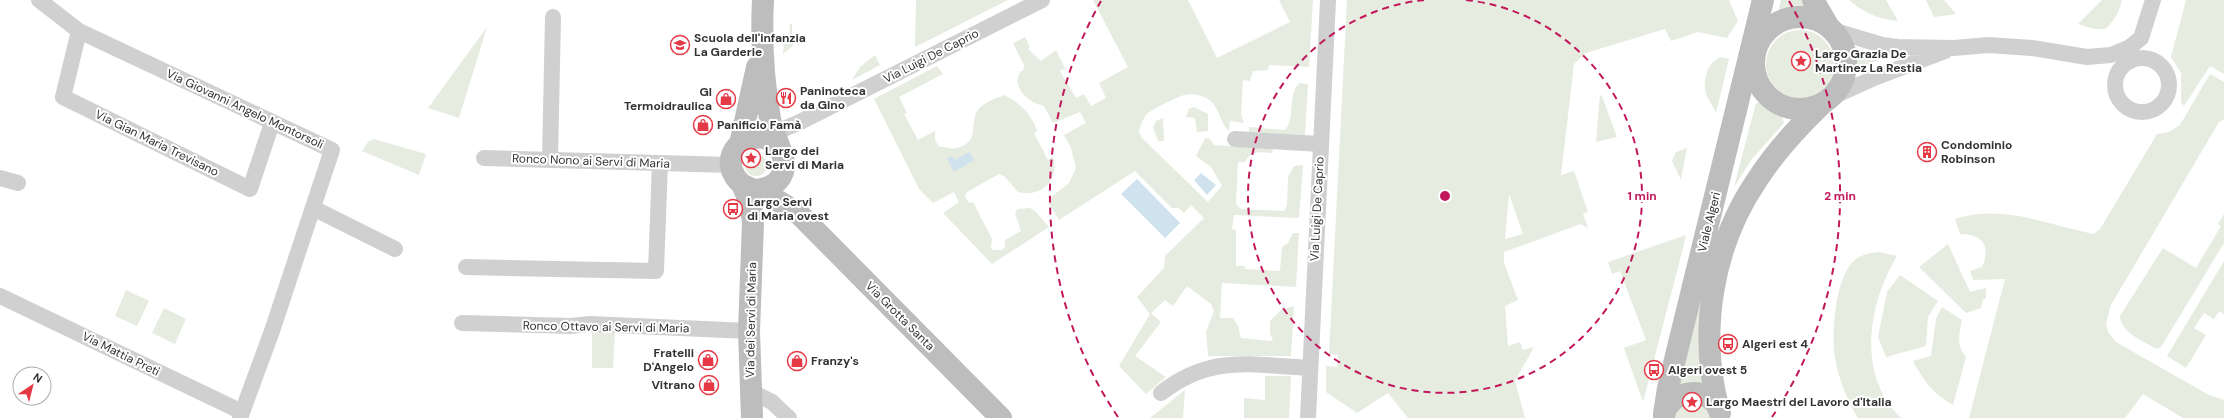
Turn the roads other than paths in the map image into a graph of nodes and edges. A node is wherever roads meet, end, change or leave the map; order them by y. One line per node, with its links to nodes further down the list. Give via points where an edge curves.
1 (39, 0): 10 (street, Via Giovanni Angelo Montorsoli)
2 (763, 0): 13 (street)
3 (1042, 0): 21 (street, Via Luigi De Caprio)
4 (1328, 0): 25 (street, Via Luigi De Caprio)
5 (1763, 0): 12 (street, Viale Algeri)
6 (1813, 0): 9 (street)
7 (2153, 0): 11 (street)
8 (553, 17): 27 (street)
9 (1830, 29): 12 (street, via 1810,18 1789,18 1771,27); 14 (street, via 1882,45); 18 (street, via 1842,46 1846,64 1841,83)
10 (79, 31): 20 (street, Via Giovanni Angelo Montorsoli); 20 (street, Via Gian Maria Trevisano, via 63,97 250,189)
11 (2141, 38): 15 (street, via 2120,53); 16 (street)
12 (1755, 44): 18 (street, via 1755,74 1764,93 1772,100 1781,105 1802,109); 45 (street, Viale Algeri, via 1745,75 1668,388)
13 (761, 47): 19 (street); 24 (street)
14 (1954, 48): 15 (street, via 1988,45 2032,48); 18 (street, via 1874,78)
15 (2087, 57): 17 (street, via 2104,66)
16 (2143, 59): 17 (street, via 2126,64); 17 (street, via 2159,64 2168,78 2168,95 2157,108 2141,112 2124,105 2119,98)
17 (2116, 80)
18 (1826, 101): 46 (street, Viale Algeri, via 1793,132 1758,178 1741,206 1725,245 1714,287 1710,329 1712,378)
19 (768, 109): 21 (street, via 788,122); 23 (street)
20 (272, 122): 33 (street, Via Giovanni Angelo Montorsoli, via 332,150)
21 (798, 123): 23 (street, Via Luigi De Caprio)
22 (1235, 139): 25 (street)
23 (774, 142): 24 (street, via 750,138); 32 (street, via 784,168)
24 (740, 144): 29 (street, via 735,150)
25 (1320, 144): 41 (street, Via Luigi De Caprio)
26 (484, 158): 27 (street, Ronco Nono ai Servi di Maria)
27 (550, 159): 28 (street, Ronco Nono ai Servi di Maria)
28 (660, 163): 29 (street, Ronco Nono ai Servi di Maria); 37 (street, via 656,271)
29 (731, 165): 32 (street, via 736,178)
30 (0, 178): 31 (street)
31 (18, 183)
32 (764, 186): 34 (street, Via Grotta Santa, via 783,186); 35 (street, Via dei Servi di Maria, via 751,206)
33 (313, 208): 36 (street); 44 (street, Via Giovanni Angelo Montorsoli)
34 (795, 212): 35 (street, via 770,210); 49 (street, Via Grotta Santa)
35 (753, 223): 40 (street, Via dei Servi di Maria)
36 (395, 249)
37 (466, 267)
38 (0, 296): 44 (street, Via Mattia Preti)
39 (462, 323): 40 (street, Ronco Ottavo ai Servi di Maria, via 571,326 590,324)
40 (749, 331): 42 (street, Via dei Servi di Maria)
41 (1310, 368): 43 (street, via 1232,364 1208,367 1190,374); 50 (street, Via Luigi De Caprio)
42 (750, 391): 47 (street, Via dei Servi di Maria); 48 (street, via 772,402)
43 (1161, 393)
44 (241, 415)
45 (1664, 416): 46 (street, via 1672,400 1694,392 1709,398)
46 (1721, 416)
47 (752, 418)
48 (790, 418)
49 (1001, 418)
50 (1308, 418)

